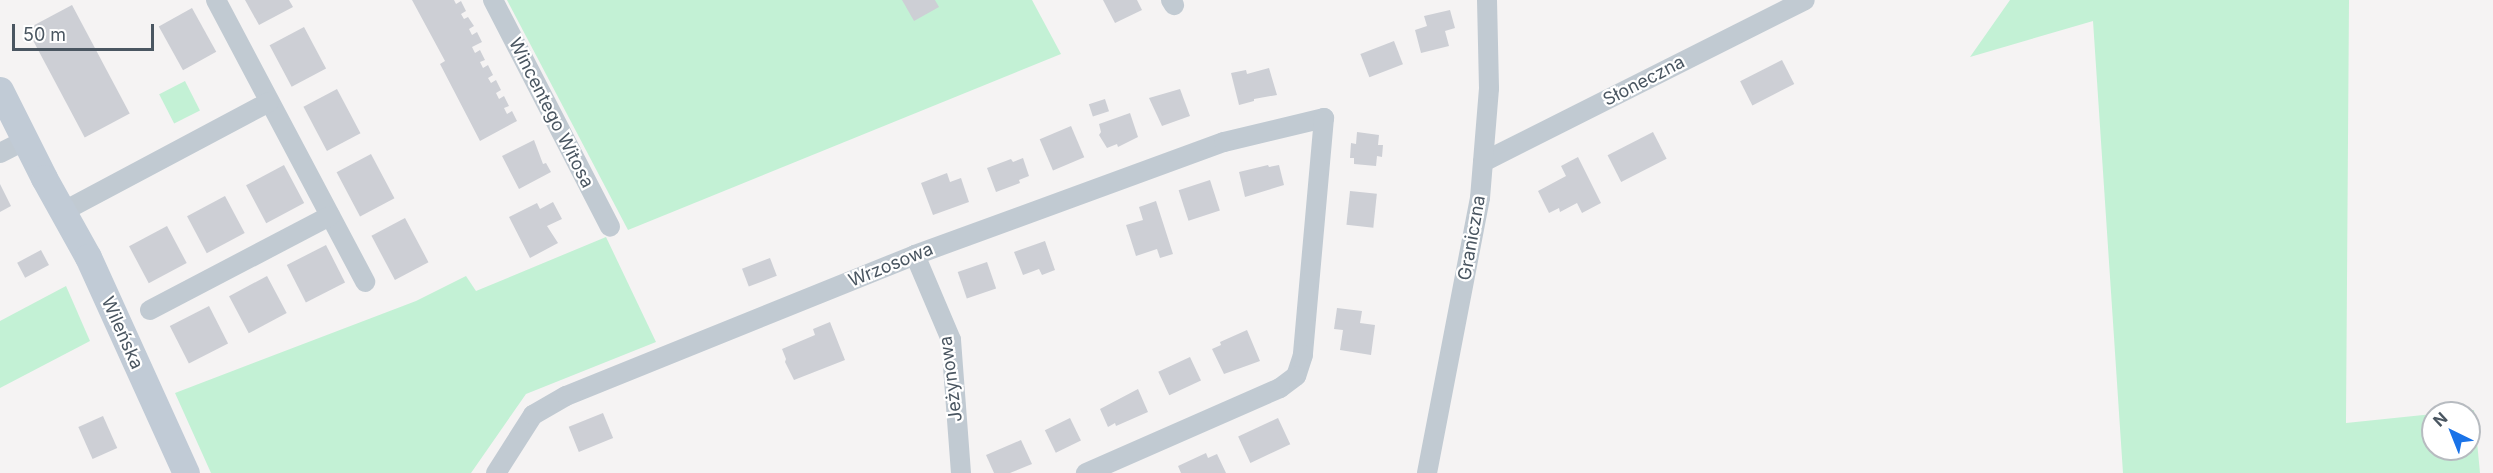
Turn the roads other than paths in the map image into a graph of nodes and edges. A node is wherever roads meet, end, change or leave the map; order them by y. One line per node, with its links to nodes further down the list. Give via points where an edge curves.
1 (216, 0): 6 (street)
2 (493, 0): 12 (street, Wincentego Witosa)
3 (1487, 0): 9 (street, Graniczna, via 1489,88)
4 (1805, 0): 9 (street, Słoneczna)
5 (0, 90): 7 (main road, Wileńska)
6 (270, 102): 10 (street); 11 (street)
7 (25, 140): 8 (street); 10 (main road, Wileńska)
8 (0, 153)
9 (1483, 162): 20 (street, Graniczna, via 1480,198)
10 (64, 211): 16 (main road, Wileńska)
11 (330, 216): 14 (street); 15 (street, Wileńska)
12 (610, 227)
13 (915, 255): 17 (street, Wrzosowa, via 566,396 533,415); 18 (street, Jeżynowa, via 951,340); 19 (street, Wrzosowa, via 1224,142 1324,118 1303,355 1296,376 1280,387)
14 (365, 282)
15 (150, 310)
16 (180, 467)
17 (496, 473)
18 (961, 473)
19 (1086, 473)
20 (1427, 473)

